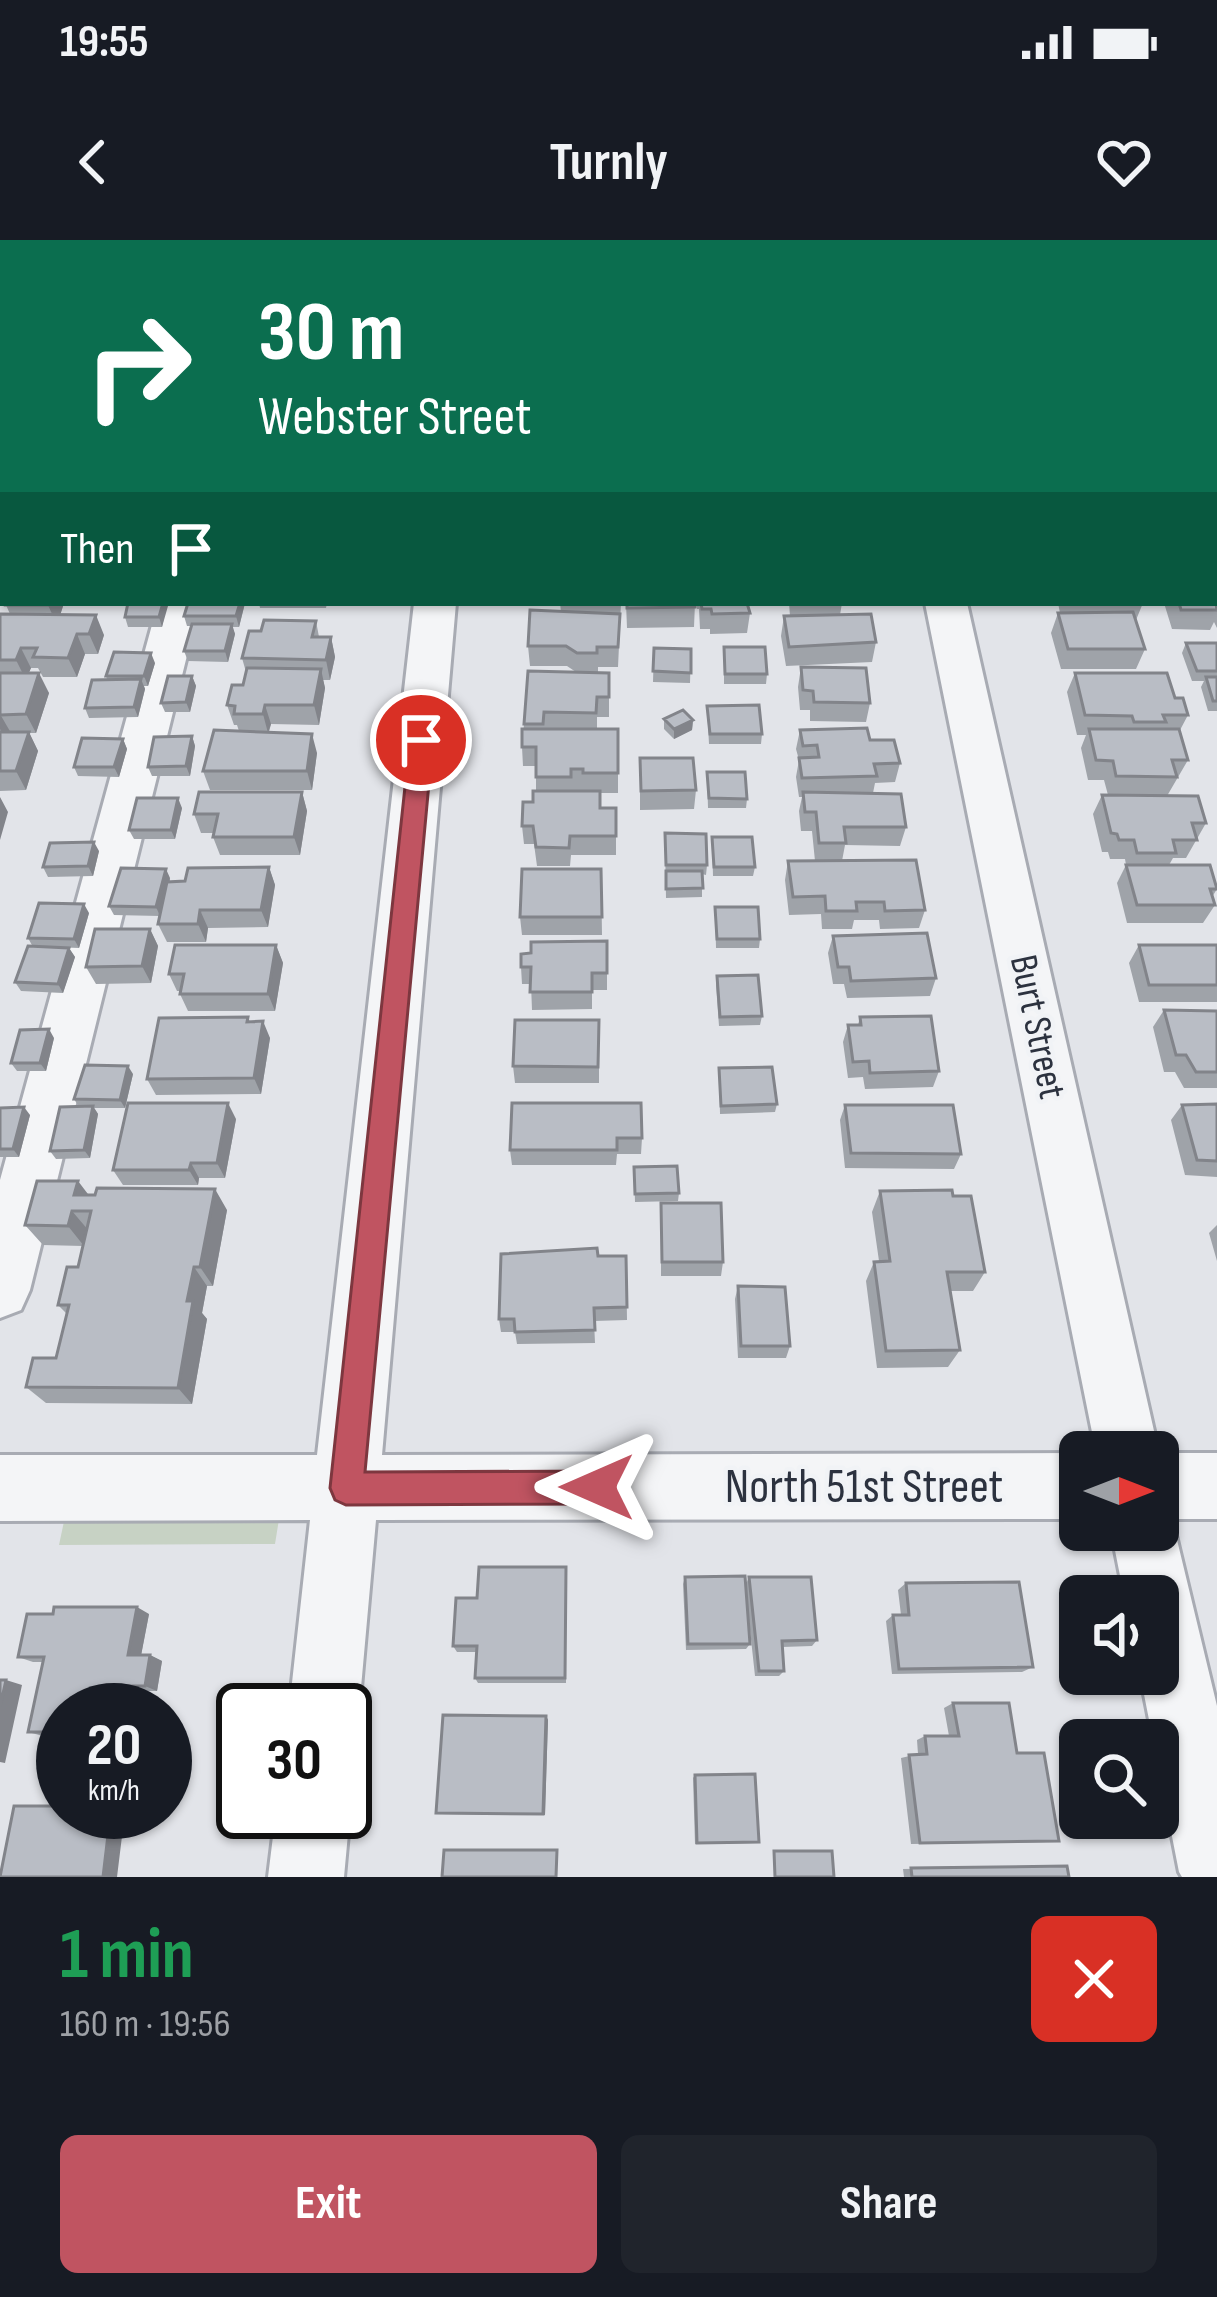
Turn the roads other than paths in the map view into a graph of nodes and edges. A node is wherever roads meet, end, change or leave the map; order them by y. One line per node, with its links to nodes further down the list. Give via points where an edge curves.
1 (178, 606): 4 (street)
2 (435, 606): 10 (street)
3 (947, 606): 5 (street, Burt Street)
4 (0, 1290)
5 (1123, 1431)
6 (1059, 1486): 10 (street, North 51st Street)
7 (1179, 1486): 8 (street)
8 (1217, 1486)
9 (0, 1488): 10 (street, North 51st Street)
10 (346, 1488): 12 (street)
11 (1148, 1551): 14 (street)
12 (327, 1683)
13 (311, 1839): 15 (street)
14 (1217, 1872)
15 (307, 1877)

